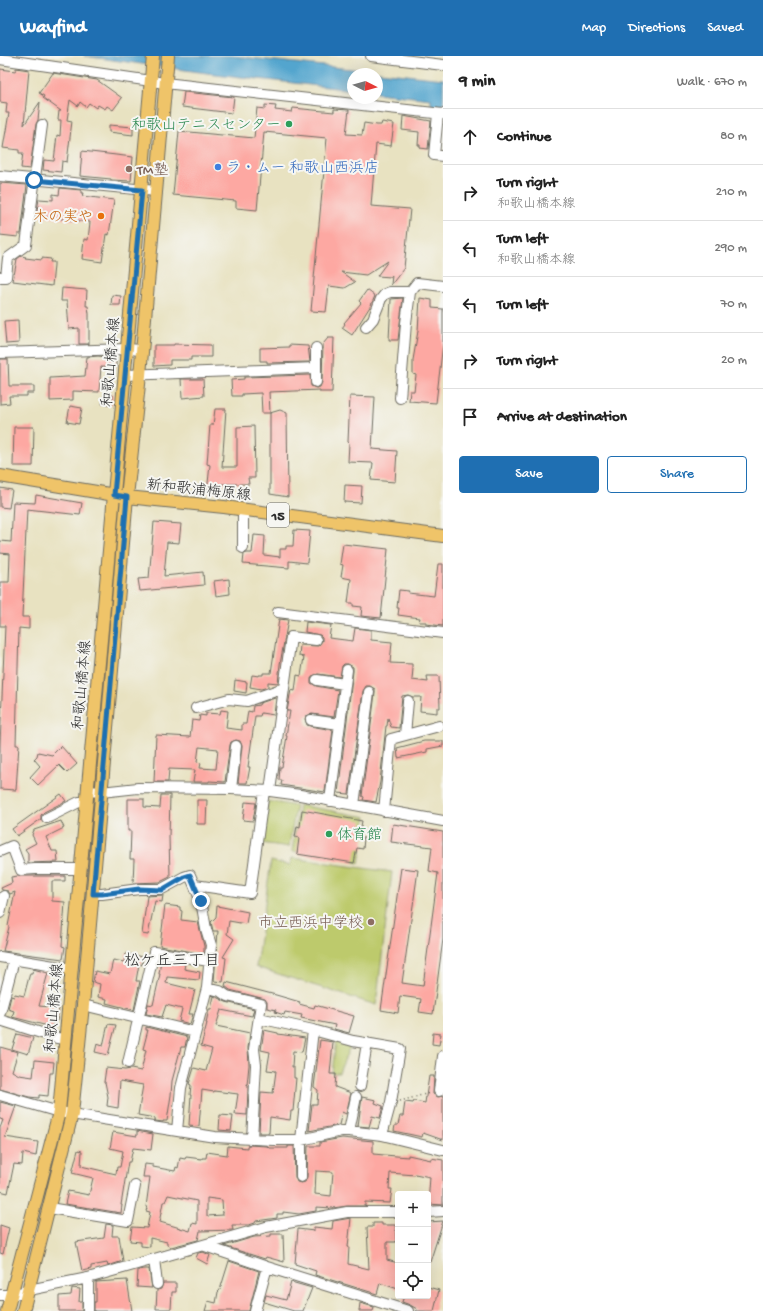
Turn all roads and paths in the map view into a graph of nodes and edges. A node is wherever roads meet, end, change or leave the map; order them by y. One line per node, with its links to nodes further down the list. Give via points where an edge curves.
1 (153, 56): 6 (main road, 和歌山橋本線)
2 (168, 56): 7 (main road, 和歌山橋本線)
3 (371, 56): 5 (street)
4 (0, 59): 6 (street)
5 (443, 65)
6 (152, 79): 7 (street); 13 (main road, 和歌山橋本線)
7 (166, 80): 8 (street); 14 (main road, 和歌山橋本線)
8 (441, 114): 10 (street, via 434,155)
9 (42, 125): 12 (street)
10 (443, 156)
11 (0, 176): 12 (street)
12 (34, 180): 13 (street); 15 (street, via 26,245 8,258 6,277)
13 (142, 190): 14 (street); 20 (main road, 和歌山橋本線)
14 (156, 191): 21 (main road, 和歌山橋本線)
15 (0, 277)
16 (443, 286): 17 (street, via 417,283)
17 (410, 292): 18 (street, via 385,294 373,319); 27 (street)
18 (366, 327)
19 (316, 348): 23 (street)
20 (127, 349): 21 (street); 22 (street); 24 (main road, 和歌山橋本線)
21 (142, 350): 25 (main road, 和歌山橋本線)
22 (0, 353)
23 (316, 368): 25 (street); 26 (street)
24 (125, 375): 25 (street); 29 (main road, 和歌山橋本線)
25 (140, 375): 30 (main road, 和歌山橋本線)
26 (316, 382)
27 (400, 398)
28 (0, 476): 29 (main road, 新和歌浦梅原線 / 15)
29 (114, 495): 30 (main road, 新和歌浦梅原線 / 15); 52 (main road, 和歌山橋本線)
30 (127, 497): 31 (main road, 新和歌浦梅原線 / 15); 51 (main road, 和歌山橋本線)
31 (243, 510): 32 (main road, 新和歌浦梅原線 / 15); 33 (street)
32 (443, 536)
33 (243, 548)
34 (278, 612): 35 (street)
35 (443, 634)
36 (316, 640): 40 (street, via 291,637)
37 (347, 670): 39 (street)
38 (317, 680): 39 (street)
39 (345, 684): 45 (street)
40 (284, 688): 43 (street, via 247,701 229,699); 50 (street)
41 (369, 692): 54 (street)
42 (408, 701): 47 (street)
43 (196, 708)
44 (311, 720): 45 (street)
45 (339, 724): 53 (street)
46 (439, 726): 47 (street)
47 (405, 735): 55 (street, via 391,739)
48 (236, 746): 49 (street)
49 (230, 789): 50 (street); 51 (street, via 138,788)
50 (267, 791): 53 (street); 60 (street, via 250,893)
51 (101, 792): 52 (street); 61 (main road, 和歌山橋本線)
52 (87, 797): 56 (street); 59 (main road, 和歌山橋本線)
53 (330, 800): 54 (street)
54 (354, 805): 55 (street)
55 (381, 813): 57 (street)
56 (47, 818)
57 (443, 821)
58 (0, 851): 59 (street, via 12,846 21,870)
59 (80, 869): 67 (main road, 和歌山橋本線)
60 (195, 885): 61 (street, via 190,875 162,890 139,889); 66 (street, via 211,945)
61 (93, 894): 69 (main road, 和歌山橋本線)
62 (4, 896): 63 (street)
63 (0, 914)
64 (0, 957): 65 (street)
65 (14, 960): 67 (street); 70 (street)
66 (209, 961): 68 (street); 71 (street, via 154,952)
67 (72, 969): 76 (main road, 和歌山橋本線)
68 (207, 988): 72 (street, via 261,1004); 75 (street)
69 (84, 1005): 71 (street); 86 (main road, 和歌山橋本線)
70 (0, 1013)
71 (138, 1018): 75 (street); 79 (street)
72 (259, 1018): 74 (street); 90 (street, via 254,1049 256,1065)
73 (0, 1020): 76 (street)
74 (313, 1030): 77 (street); 91 (street)
75 (195, 1032): 87 (street, via 181,1088)
76 (66, 1039): 85 (main road, 和歌山橋本線)
77 (367, 1043): 80 (street); 84 (street, via 400,1049)
78 (443, 1056): 81 (street)
79 (128, 1063)
80 (360, 1086)
81 (439, 1091): 84 (path)
82 (0, 1095): 85 (street)
83 (356, 1097): 88 (street)
84 (391, 1102): 89 (street)
85 (59, 1112): 86 (street); 105 (main road, 和歌山橋本線)
86 (72, 1114): 87 (street); 95 (main road, 和歌山橋本線)
87 (177, 1131): 90 (street, via 215,1137)
88 (349, 1131): 89 (street); 91 (street)
89 (382, 1135): 92 (street)
90 (252, 1138): 91 (street)
91 (301, 1140): 93 (street)
92 (443, 1150)
93 (301, 1177)
94 (136, 1186): 95 (street, via 128,1221)
95 (49, 1208): 104 (main road, 和歌山橋本線)
96 (443, 1211): 98 (street)
97 (395, 1212): 99 (street, via 347,1212 266,1227)
98 (431, 1212)
99 (205, 1246): 100 (street); 101 (street)
100 (154, 1259): 102 (street); 103 (street)
101 (267, 1267): 109 (street); 110 (street)
102 (88, 1278): 104 (street); 108 (street)
103 (157, 1284)
104 (29, 1290): 105 (street); 107 (main road, 和歌山橋本線)
105 (6, 1295): 106 (main road, 和歌山橋本線)
106 (7, 1311)
107 (23, 1311)
108 (88, 1311)
109 (255, 1311)
110 (408, 1311)

